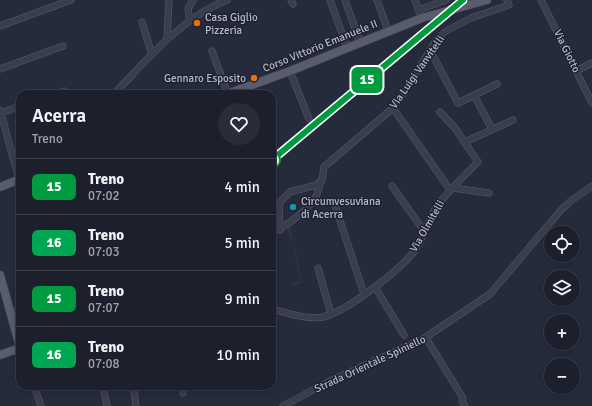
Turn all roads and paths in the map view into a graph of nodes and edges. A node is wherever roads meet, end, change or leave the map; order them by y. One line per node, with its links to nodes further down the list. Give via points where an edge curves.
1 (71, 0): 16 (street)
2 (169, 0): 18 (street)
3 (193, 0): 14 (street, via 188,9)
4 (227, 0): 14 (street)
5 (330, 0): 21 (street)
6 (345, 0): 19 (street)
7 (377, 0): 17 (street)
8 (415, 0): 13 (street)
9 (446, 0): 13 (street)
10 (487, 0): 13 (main road, Corso Vittorio Emanuele II)
11 (507, 0): 22 (street, Via Luigi Vanvitelli, via 508,5 471,18 446,31)
12 (541, 0): 28 (street, Via Giotto)
13 (420, 14): 17 (main road, Corso Vittorio Emanuele II)
14 (190, 20): 18 (street)
15 (142, 22): 24 (street)
16 (0, 26)
17 (388, 30): 19 (main road, Corso Vittorio Emanuele II)
18 (167, 39): 24 (street)
19 (360, 42): 21 (main road, Corso Vittorio Emanuele II)
20 (63, 46): 26 (street)
21 (347, 47): 27 (main road, Corso Vittorio Emanuele II)
22 (430, 50): 33 (street, via 458,103); 36 (street, Via Luigi Vanvitelli)
23 (212, 51): 31 (street)
24 (152, 55): 30 (street)
25 (592, 63): 28 (street)
26 (0, 69)
27 (290, 71): 32 (main road, Corso Vittorio Emanuele II); 39 (street)
28 (576, 71): 34 (street, Via Giotto)
29 (497, 84): 33 (street)
30 (118, 90)
31 (227, 90)
32 (239, 90)
33 (474, 95): 41 (street)
34 (592, 103)
35 (16, 107): 37 (street)
36 (393, 108): 44 (street, Via Luigi Vanvitelli, via 324,167); 49 (street)
37 (0, 111): 43 (street)
38 (440, 112): 42 (street, Via Olmitelli)
39 (309, 119)
40 (513, 120): 41 (street)
41 (492, 129): 42 (street)
42 (465, 142): 49 (street, Via Olmitelli, via 478,162)
43 (16, 165)
44 (322, 180): 52 (street, Via Luigi Vanvitelli, via 312,202); 52 (street, via 316,185 290,192 281,201)
45 (16, 181): 48 (main road)
46 (392, 186): 54 (street)
47 (592, 186): 65 (street, Strada Orientale Spiniello, via 561,210 490,294)
48 (0, 187)
49 (452, 189): 50 (street); 54 (street, Via Olmitelli, via 436,208)
50 (489, 193)
51 (334, 202): 58 (street)
52 (280, 230): 53 (street, Via Luigi Vanvitelli)
53 (276, 231)
54 (424, 231): 57 (street, Via Olmitelli, via 409,258)
55 (318, 268): 62 (street)
56 (0, 278): 61 (main road)
57 (375, 287): 58 (street, Via Olmitelli); 64 (street)
58 (364, 294): 62 (street, Via Olmitelli)
59 (276, 310): 62 (street, Via Olmitelli, via 313,317)
60 (16, 311): 61 (street)
61 (10, 312): 63 (main road)
62 (331, 314)
63 (16, 334)
64 (404, 335)
65 (426, 338): 76 (street, Strada Orientale Spiniello, via 330,381); 77 (street, via 463,398)
66 (16, 349): 67 (main road)
67 (0, 355)
68 (36, 390): 73 (street)
69 (104, 390): 74 (street)
70 (134, 390): 75 (street)
71 (183, 390): 72 (street)
72 (183, 393)
73 (39, 405)
74 (107, 406)
75 (136, 406)
76 (283, 406)
77 (465, 406)

